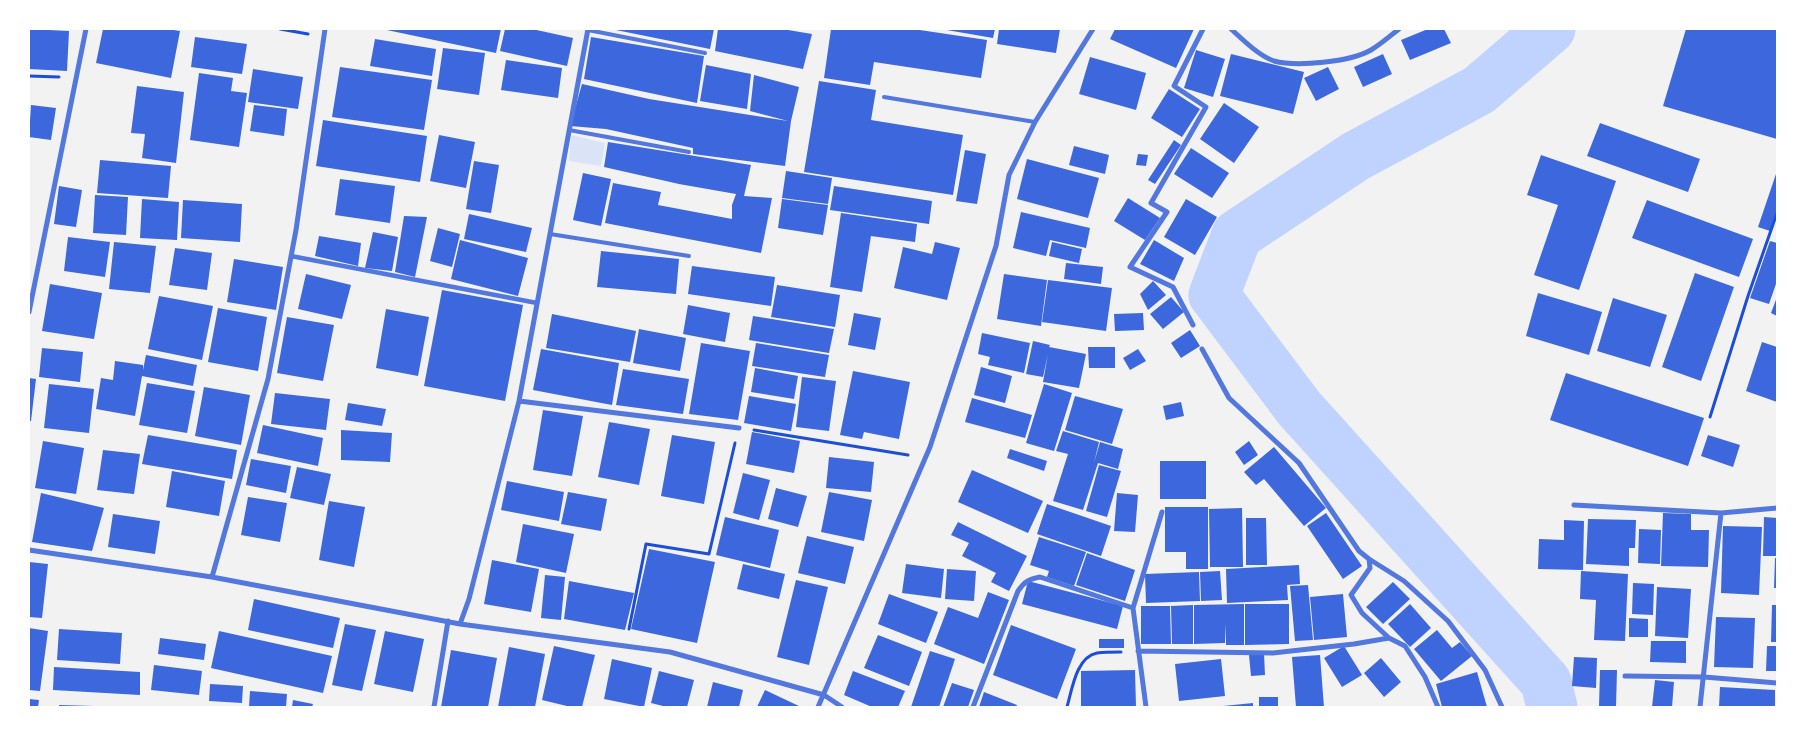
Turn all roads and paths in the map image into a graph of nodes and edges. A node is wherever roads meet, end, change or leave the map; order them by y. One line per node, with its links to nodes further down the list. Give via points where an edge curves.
1 (86, 29): 12 (street)
2 (280, 29): 9 (path)
3 (325, 29): 9 (street)
4 (1093, 29): 14 (street)
5 (1203, 29): 23 (street, via 1174,86 1206,108 1151,204 1167,212 1130,267 1174,287)
6 (1231, 29): 7 (street, via 1272,60 1300,64 1334,61 1370,50)
7 (1399, 29)
8 (588, 30): 10 (lane); 15 (street)
9 (324, 37): 19 (street)
10 (705, 53)
11 (29, 76): 12 (path)
12 (77, 78): 22 (street)
13 (884, 96): 14 (lane)
14 (1034, 122): 28 (street, via 1009,176 996,246)
15 (569, 130): 16 (lane); 18 (street)
16 (690, 152)
17 (1777, 213): 26 (path)
18 (550, 234): 20 (lane); 21 (street)
19 (291, 256): 21 (street); 35 (street, via 268,379)
20 (690, 256)
21 (537, 303): 25 (street)
22 (29, 312)
23 (1193, 325)
24 (1202, 349): 34 (street, via 1229,398 1299,463 1359,550)
25 (519, 401): 27 (street); 38 (street)
26 (1710, 417)
27 (739, 428): 28 (path); 40 (path, via 709,554 646,544)
28 (926, 458): 45 (street)
29 (1574, 505): 32 (street)
30 (1777, 508): 32 (street)
31 (1162, 512): 36 (street)
32 (1721, 513): 43 (street)
33 (29, 550): 35 (street)
34 (1369, 559): 39 (street, via 1370,568 1351,595 1362,613); 53 (street, via 1404,581 1448,621 1485,670)
35 (212, 577): 37 (street)
36 (1133, 608): 41 (street); 49 (street, via 1040,577 1030,578 1018,591)
37 (448, 621): 38 (street); 46 (street)
38 (460, 624): 40 (street)
39 (1389, 638): 41 (street, via 1273,653); 52 (street, via 1405,646 1425,677)
40 (625, 646): 45 (street, via 670,652)
41 (1138, 651): 50 (path, via 1095,653 1085,660 1077,672); 51 (street)
42 (1625, 676): 43 (street)
43 (1704, 677): 44 (street); 54 (street)
44 (1777, 684)
45 (824, 696): 47 (street); 48 (street)
46 (434, 707)
47 (818, 707)
48 (842, 707)
49 (973, 707)
50 (1067, 707)
51 (1146, 707)
52 (1438, 707)
53 (1502, 707)
54 (1700, 707)

